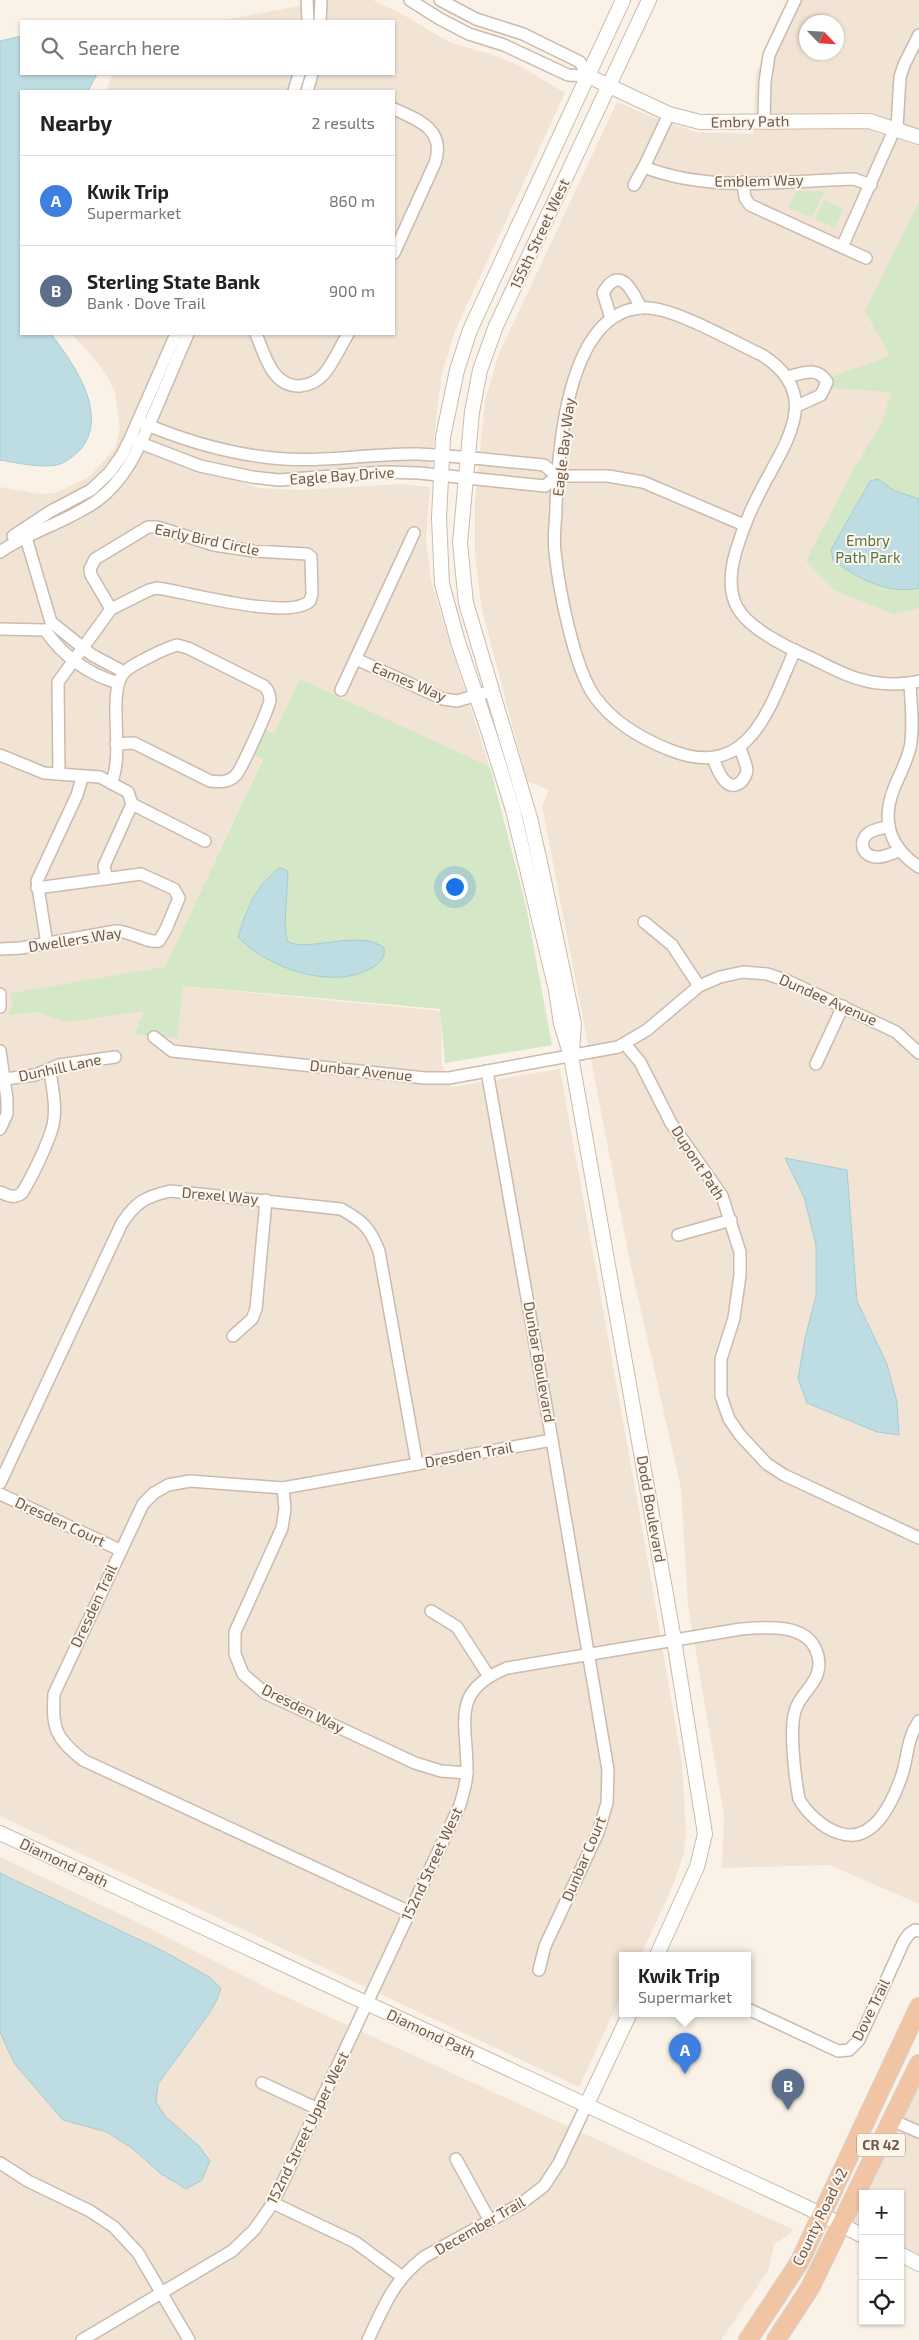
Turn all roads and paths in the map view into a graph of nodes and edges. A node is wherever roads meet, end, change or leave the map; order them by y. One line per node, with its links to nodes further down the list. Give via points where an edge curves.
1 (307, 0): 8 (street)
2 (321, 0): 9 (street)
3 (410, 0): 13 (street, Embry Path, via 469,34 504,45 568,75)
4 (440, 0): 13 (street, Embry Path, via 476,19 523,34 580,62)
5 (623, 0): 13 (street, 155th Street West)
6 (649, 0): 14 (street, 155th Street West)
7 (795, 0): 19 (street, via 769,55 764,82)
8 (308, 20)
9 (320, 20)
10 (919, 35): 20 (street, via 900,77)
11 (299, 75): 15 (street)
12 (312, 75): 16 (street)
13 (588, 76): 14 (street, Embry Path); 39 (street, 155th Street West, via 470,330 457,370)
14 (609, 86): 18 (street, Embry Path); 40 (street, 155th Street West, via 496,326 480,370)
15 (294, 90)
16 (306, 90)
17 (395, 110): 27 (street, via 428,127 436,141 437,152)
18 (669, 114): 19 (street, Embry Path, via 700,122); 22 (street)
19 (764, 121): 20 (street, Embry Path, via 869,121)
20 (896, 128): 21 (street, Embry Path); 25 (street)
21 (919, 137)
22 (644, 167): 23 (street, Emblem Way, via 666,176 705,182); 24 (street)
23 (743, 182): 25 (street, Emblem Way, via 854,179); 26 (street, via 745,198 750,205)
24 (634, 185)
25 (871, 185): 26 (street)
26 (842, 246): 28 (street)
27 (395, 251)
28 (866, 258)
29 (641, 308): 30 (street, Eagle Bay Way); 30 (street, via 631,287 617,280 608,284 603,293); 35 (street, Eagle Bay Way, via 663,310 754,351)
30 (611, 318): 42 (street, Eagle Bay Way, via 594,335 580,361 567,401)
31 (176, 335): 37 (street)
32 (187, 335): 37 (street)
33 (256, 335): 34 (street, via 275,375 289,384 300,386 310,384 324,374)
34 (347, 335)
35 (788, 377): 36 (street); 36 (street, via 809,371 823,375 827,382 821,395)
36 (797, 406): 44 (street, via 786,447)
37 (143, 423): 38 (street); 39 (street, Eagle Bay Drive, via 202,445 253,456 322,460 386,454)
38 (136, 441): 41 (street, Eagle Bay Drive, via 200,466 252,477 279,480 384,472); 45 (street, via 122,455 83,510)
39 (442, 456): 40 (street, Eagle Bay Drive); 41 (street, 155th Street West)
40 (467, 458): 42 (street, Eagle Bay Drive, via 544,465); 43 (street, 155th Street West)
41 (441, 475): 43 (street, Eagle Bay Drive); 61 (street, 155th Street West, via 442,584)
42 (557, 476): 43 (street, Eagle Bay Drive, via 545,486); 44 (street, Eagle Bay Drive, via 608,476 643,482); 65 (street, Eagle Bay Way, via 554,550 571,637 583,676 595,697 612,716 638,734 685,756)
43 (464, 479): 60 (street, 155th Street West, via 460,544 466,603)
44 (744, 525): 53 (street, via 732,566 731,586 737,607 754,626)
45 (24, 533): 47 (street); 48 (street); 50 (street)
46 (414, 533): 54 (street, Eames Way)
47 (0, 545)
48 (0, 552)
49 (110, 609): 49 (street, Early Bird Circle, via 93,581 92,564 95,559 148,527 254,552 307,554 312,557 312,594 310,602 301,606 251,606 157,588); 52 (street, Early Bird Circle)
50 (48, 626): 51 (street); 52 (street); 55 (street, via 57,646)
51 (0, 629)
52 (83, 647): 55 (street, Early Bird Circle); 56 (street)
53 (794, 650): 57 (street, via 863,680); 63 (street, Eagle Bay Way, via 765,716)
54 (356, 659): 59 (street, Eames Way); 61 (street, Eames Way, via 436,697 457,701)
55 (74, 661): 58 (street, via 89,672); 66 (street, Early Bird Circle, via 58,682)
56 (124, 672): 58 (street); 62 (street, via 177,645 264,686 270,700 236,775 227,781 210,781 134,744)
57 (914, 682): 70 (street, via 910,747 888,809)
58 (118, 683): 62 (street)
59 (341, 690)
60 (491, 691): 61 (street, Eames Way); 87 (street, 155th Street West, via 530,818 543,876 574,1024)
61 (476, 695): 87 (street, 155th Street West, via 513,810)
62 (116, 744): 68 (street, via 117,772)
63 (740, 748): 65 (street, Eagle Bay Way); 65 (street, via 747,771 738,784 731,785 725,781)
64 (0, 755): 66 (street, via 29,769)
65 (713, 758)
66 (59, 774): 67 (street)
67 (82, 778): 68 (street, via 100,778); 75 (street, via 41,871)
68 (111, 783): 69 (street, via 128,792)
69 (132, 804): 71 (street); 74 (street, via 104,866)
70 (890, 826): 72 (street); 72 (street, via 871,832 864,838 864,851 878,858)
71 (205, 840)
72 (899, 851): 73 (street)
73 (919, 867)
74 (107, 879): 75 (street, Dwellers Way); 77 (street, Dwellers Way, via 141,874 178,892 177,906 162,938 155,941 116,931)
75 (37, 888): 77 (street)
76 (644, 922): 79 (street, via 672,945)
77 (47, 944): 78 (street, Dwellers Way)
78 (0, 949)
79 (698, 986): 82 (street, Dundee Avenue, via 732,973 760,973 779,977); 84 (street, Dundee Avenue, via 647,1030)
80 (0, 994): 81 (street)
81 (0, 1006)
82 (843, 1006): 86 (street, Dundee Avenue, via 896,1032); 89 (street)
83 (154, 1037): 91 (street, Dunbar Avenue, via 172,1051 425,1078 449,1078)
84 (625, 1044): 87 (street, Dundee Avenue); 96 (street, Dupont Path, via 640,1062 682,1139 716,1185)
85 (0, 1051): 92 (street)
86 (919, 1053)
87 (571, 1056): 91 (street, Dunbar Avenue); 107 (street, Dodd Boulevard)
88 (115, 1057): 90 (street, Dunhill Lane, via 59,1065)
89 (816, 1064)
90 (50, 1070): 92 (street, Dunhill Lane); 94 (street, via 53,1124 26,1186 17,1196 10,1197)
91 (487, 1071): 99 (street, Dunbar Boulevard)
92 (5, 1079): 93 (street, via 7,1114)
93 (0, 1130)
94 (0, 1192)
95 (266, 1200): 98 (street, via 256,1309 252,1319); 100 (street, Drexel Way, via 341,1209 359,1219 372,1234 379,1251); 101 (street, Drexel Way, via 170,1191 149,1196 132,1208 122,1223)
96 (731, 1220): 97 (street); 104 (street, Dupont Path, via 740,1252 740,1275 734,1318 721,1359 721,1396 729,1419 753,1450 784,1475)
97 (678, 1235)
98 (233, 1336)
99 (552, 1440): 100 (street, Dresden Trail); 108 (street, Dunbar Boulevard)
100 (417, 1464): 102 (street, Dresden Trail)
101 (0, 1483)
102 (283, 1488): 105 (street, Dresden Trail, via 190,1481 168,1485 143,1504); 111 (street, Dresden Way, via 286,1508 282,1528 235,1632 235,1654 243,1674 265,1693 415,1763 441,1771)
103 (0, 1494): 105 (street, Dresden Court)
104 (919, 1538)
105 (120, 1550): 113 (street, Dresden Trail, via 54,1694 52,1720 64,1744 83,1760)
106 (430, 1611): 109 (street, via 456,1627)
107 (674, 1640): 108 (street, 152nd Street West); 110 (street, 152nd Street West, via 757,1627 793,1630 814,1645 820,1663 818,1672 800,1698 794,1715 798,1792 802,1805 834,1832 857,1835 878,1822 903,1773 909,1739); 115 (street, Dodd Boulevard, via 705,1834 697,1867)
108 (589, 1654): 109 (street, 152nd Street West, via 507,1668); 116 (street, Dunbar Court, via 608,1770 607,1803 598,1833 545,1946)
109 (488, 1675): 111 (street, 152nd Street West, via 472,1691 464,1710)
110 (919, 1721)
111 (467, 1773): 113 (street, 152nd Street West, via 460,1805)
112 (0, 1833): 117 (street, Diamond Path)
113 (410, 1912): 117 (street, 152nd Street West)
114 (919, 1931): 119 (street, Dove Trail, via 915,1930 904,1941 859,2040 849,2050 838,2051)
115 (658, 1952)
116 (539, 1970)
117 (367, 2004): 123 (street, Diamond Path); 124 (street, 152nd Street Upper West)
118 (919, 2007): 130 (highway, County Road 42 / CR 42)
119 (751, 2010)
120 (628, 2017): 123 (street)
121 (919, 2064): 125 (highway, County Road 42 / CR 42)
122 (262, 2083): 124 (street)
123 (586, 2106): 130 (street, Diamond Path); 131 (street, December Trail, via 560,2163 544,2186)
124 (318, 2109): 129 (street, 152nd Street Upper West)
125 (892, 2120): 126 (street); 132 (highway, County Road 42 / CR 42)
126 (919, 2132)
127 (456, 2159): 131 (street)
128 (0, 2163): 137 (street, via 114,2227 138,2253)
129 (273, 2203): 136 (street, via 355,2242); 137 (street, 152nd Street Upper West, via 254,2230 232,2251)
130 (822, 2216): 132 (street, Diamond Path); 141 (highway, County Road 42 / CR 42, via 800,2263)
131 (490, 2221): 136 (street, December Trail, via 424,2257)
132 (841, 2225): 133 (street, Diamond Path); 142 (highway, County Road 42 / CR 42, via 810,2288)
133 (861, 2235)
134 (904, 2256): 135 (street)
135 (919, 2264)
136 (402, 2276): 140 (street, December Trail, via 388,2297)
137 (163, 2294): 138 (street, 152nd Street Upper West); 139 (street)
138 (82, 2340)
139 (190, 2340)
140 (368, 2340)
141 (748, 2340)
142 (776, 2340)

